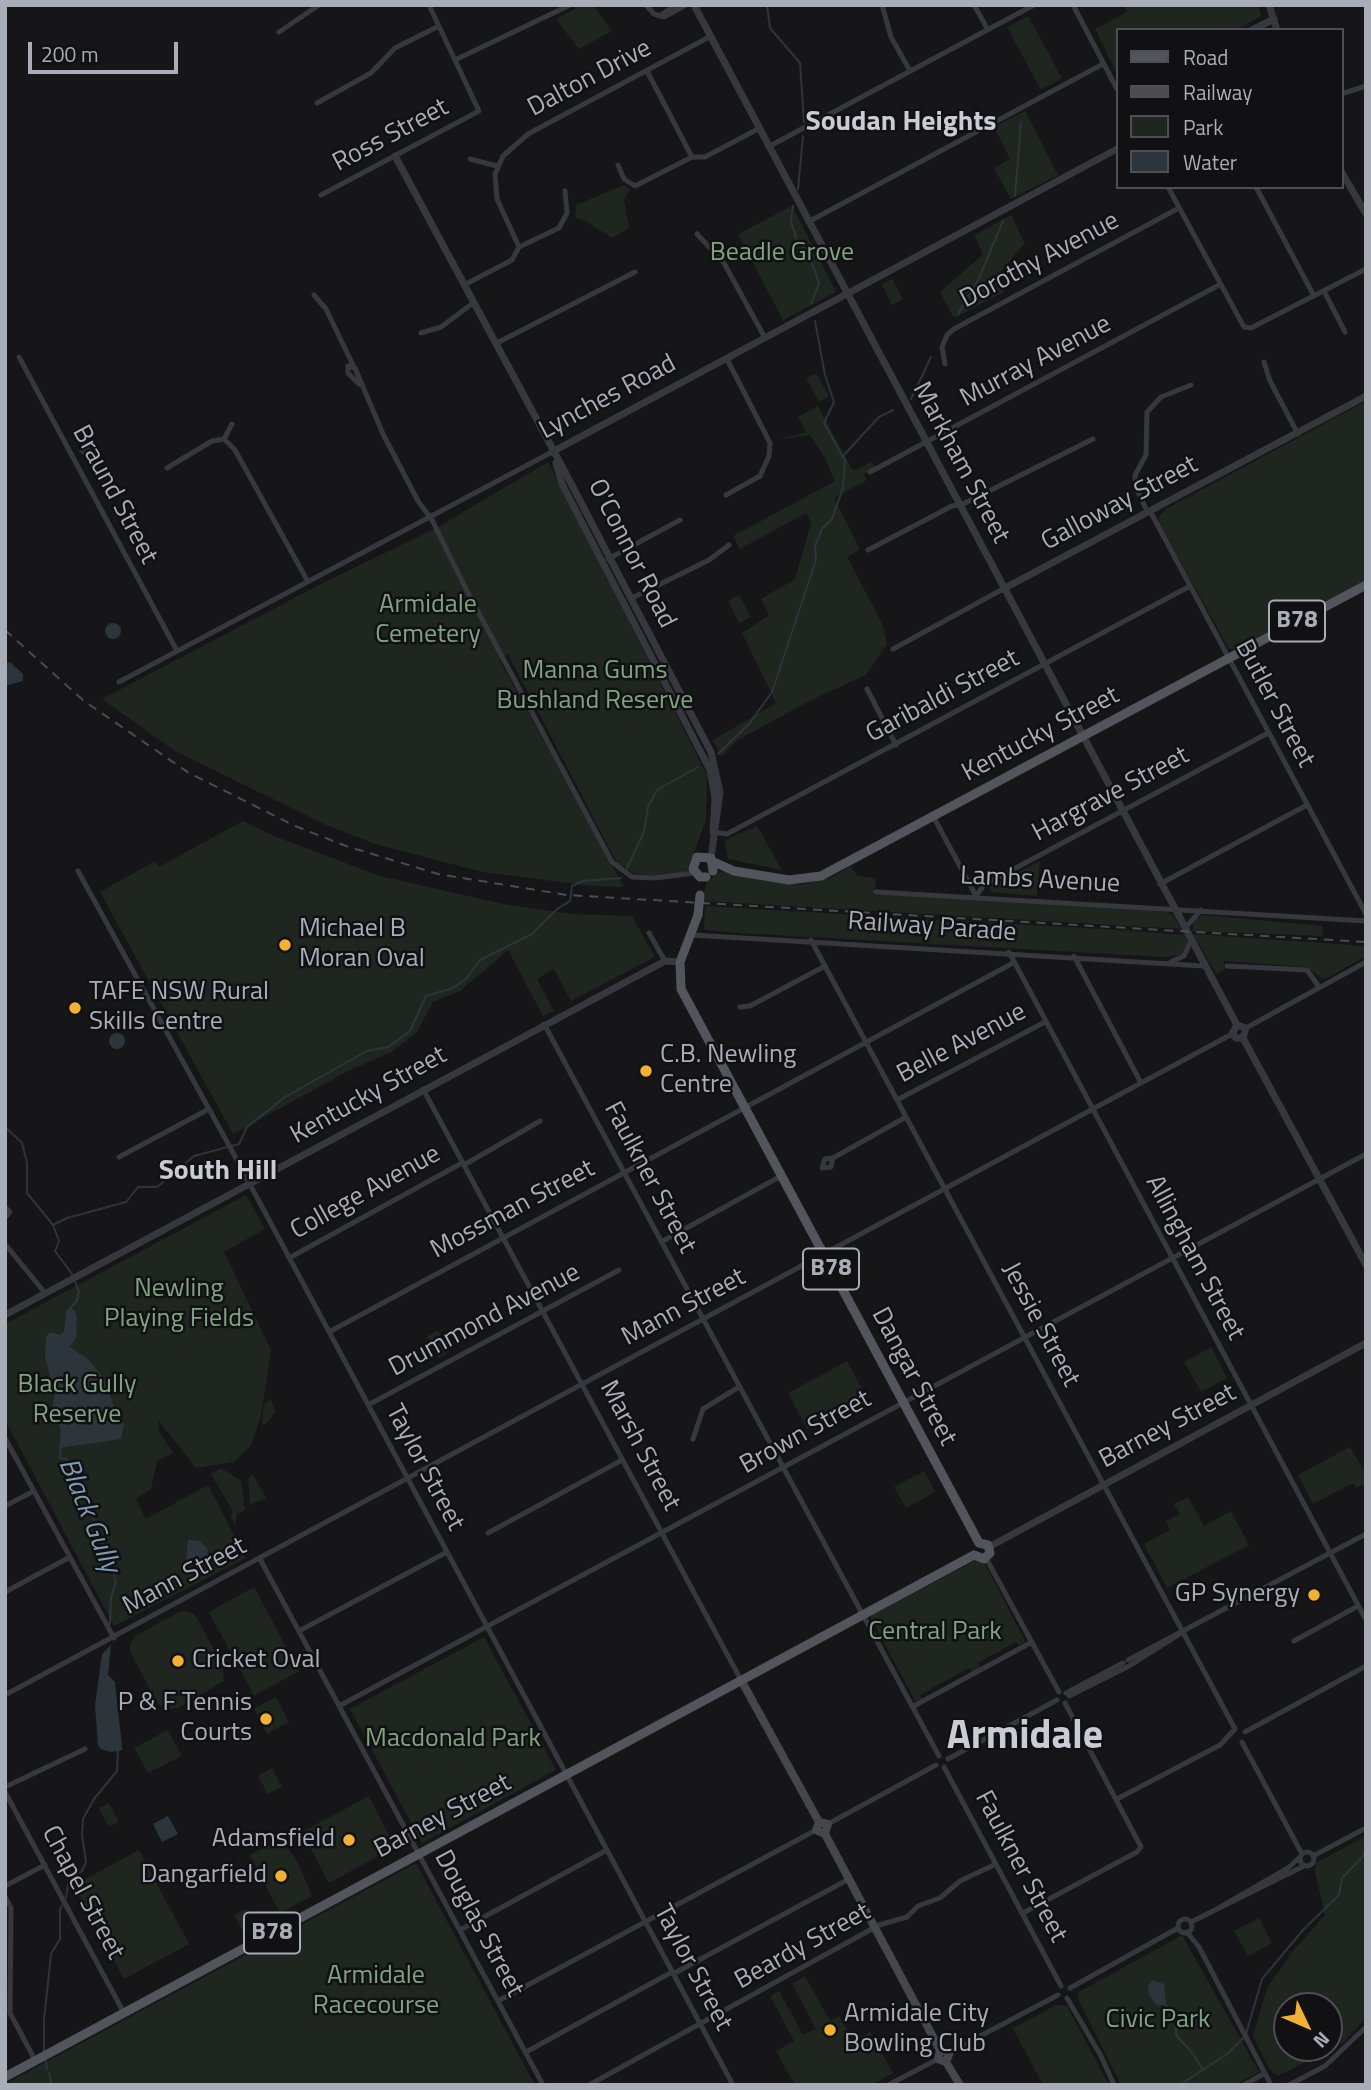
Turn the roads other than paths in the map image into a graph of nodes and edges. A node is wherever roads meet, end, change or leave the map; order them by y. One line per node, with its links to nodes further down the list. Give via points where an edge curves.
1 (319, 5): 19 (street)
2 (429, 5): 15 (street)
3 (570, 5): 21 (street)
4 (646, 5): 13 (street)
5 (676, 5): 13 (street)
6 (686, 5): 13 (street)
7 (694, 5): 20 (street, Markham Street)
8 (882, 5): 24 (street, via 891,37)
9 (974, 5): 18 (street)
10 (1034, 5): 18 (street)
11 (1073, 5): 22 (street)
12 (1269, 5): 14 (street)
13 (658, 16)
14 (1274, 19): 16 (street); 17 (street)
15 (439, 26): 21 (street); 28 (street, via 395,48 364,78)
16 (1256, 28)
17 (1276, 28)
18 (988, 30): 24 (street)
19 (279, 32)
20 (711, 36): 23 (street, Dalton Drive); 29 (street, Markham Street)
21 (455, 60): 32 (street, Ross Street, via 479,111)
22 (1103, 64): 26 (street); 44 (street)
23 (647, 71): 33 (street); 36 (street, Dalton Drive, via 528,134 513,144)
24 (910, 71): 30 (street)
25 (1366, 86): 27 (street)
26 (1116, 87)
27 (1343, 93)
28 (317, 103)
29 (758, 129): 30 (street, Markham Street); 33 (street, via 705,157)
30 (768, 147): 44 (street, Markham Street)
31 (1116, 150): 53 (street, Lynches Road)
32 (395, 156): 41 (street, Ross Street); 49 (street, O'Connor Road)
33 (692, 157): 35 (street, via 635,186 624,179)
34 (470, 159): 36 (street)
35 (618, 165)
36 (498, 166): 46 (street, via 497,199)
37 (1343, 174): 43 (street)
38 (1169, 189): 42 (street)
39 (1257, 189): 54 (street)
40 (565, 191): 46 (street, via 565,221)
41 (321, 195)
42 (1179, 208): 50 (street); 63 (street, Dorothy Avenue, via 954,329 942,346)
43 (1366, 214)
44 (808, 222): 53 (street, Markham Street)
45 (697, 234): 58 (street, via 724,262)
46 (519, 247): 49 (street, via 512,260)
47 (1366, 269): 51 (street)
48 (635, 272): 59 (street)
49 (464, 285): 55 (street, O'Connor Road)
50 (1219, 285): 54 (street, via 1244,327 1251,328); 72 (street, Murray Avenue)
51 (1324, 291): 54 (street); 56 (street)
52 (314, 295): 79 (street, via 326,309 353,365 347,369)
53 (847, 295): 58 (street, Lynches Road); 72 (street, Markham Street)
54 (1314, 296)
55 (473, 303): 57 (street, via 441,327); 59 (street, O'Connor Road)
56 (1345, 332)
57 (421, 333)
58 (765, 338): 61 (street, Lynches Road)
59 (495, 344): 73 (street, O'Connor Road)
60 (19, 357): 90 (street, Braund Street)
61 (727, 359): 73 (street, Lynches Road); 76 (street, via 770,443 760,477)
62 (1264, 362): 64 (street)
63 (945, 364)
64 (1265, 370): 65 (street); 69 (street)
65 (1257, 372)
66 (1191, 385): 78 (street, Butler Street, via 1161,397 1147,412 1146,455 1135,475 1136,488)
67 (1366, 396): 69 (street, Galloway Street)
68 (232, 424): 70 (street)
69 (1298, 434): 78 (street, Galloway Street)
70 (224, 439): 74 (street, via 212,441); 84 (street)
71 (1093, 439): 77 (street)
72 (925, 443): 75 (street, Murray Avenue); 77 (street, Markham Street)
73 (552, 452): 79 (street, Lynches Road); 83 (street, O'Connor Road)
74 (167, 468)
75 (870, 472)
76 (726, 495)
77 (958, 505): 82 (street); 87 (street, Markham Street)
78 (1149, 512): 86 (street, Butler Street); 87 (street, Galloway Street)
79 (430, 518): 84 (street, Lynches Road); 102 (street, via 612,862 632,877 663,878)
80 (680, 520): 83 (street)
81 (729, 545): 88 (street, via 709,560)
82 (869, 550)
83 (605, 560): 88 (street, O'Connor Road); 101 (street, O'Connor Road, via 710,770 714,784)
84 (307, 580): 90 (street, Lynches Road)
85 (1366, 585): 91 (main road, Kentucky Street / B78)
86 (1190, 586): 91 (street, Butler Street); 92 (street, Garibaldi Street)
87 (1003, 589): 89 (street, Galloway Street); 92 (street, Markham Street)
88 (630, 599): 101 (street, O'Connor Road, via 714,760 720,792)
89 (893, 649)
90 (177, 650): 93 (street, Lynches Road)
91 (1228, 659): 95 (street, Butler Street); 96 (main road, Kentucky Street / B78)
92 (1043, 665): 96 (street, Markham Street); 97 (street, Garibaldi Street)
93 (119, 682)
94 (867, 690): 97 (street)
95 (1268, 733): 98 (street, Butler Street); 99 (street, Hargrave Street)
96 (1081, 736): 99 (street, Markham Street); 100 (main road, Kentucky Street / B78)
97 (896, 745): 101 (street, Garibaldi Street, via 727,834)
98 (1307, 805): 104 (street); 109 (street, Butler Street)
99 (1122, 811): 104 (street, Markham Street); 106 (street, Hargrave Street, via 984,885)
100 (933, 816): 102 (main road, Kentucky Street / B78, via 810,879); 106 (street)
101 (712, 835): 102 (street, O'Connor Road)
102 (705, 867): 113 (main road, bridge)
103 (78, 871): 140 (street, Taylor Street)
104 (1160, 884): 107 (street, Markham Street)
105 (876, 892): 106 (street, Lambs Avenue)
106 (975, 896): 107 (street, Lambs Avenue)
107 (1174, 909): 108 (street, Lambs Avenue); 111 (street, Markham Street)
108 (1200, 910): 110 (street, Lambs Avenue); 111 (street)
109 (1366, 914)
110 (1366, 921)
111 (1185, 929): 115 (street, Markham Street)
112 (649, 933): 118 (street)
113 (693, 935): 114 (street, Railway Parade); 119 (main road)
114 (811, 940): 116 (street, Railway Parade); 123 (street, Jessie Street)
115 (1190, 941): 120 (street, via 1184,956); 124 (street, Markham Street); 126 (street, Markham Street)
116 (1009, 952): 117 (street, Railway Parade); 122 (street, Allingham Street)
117 (1074, 956): 120 (street, Railway Parade); 136 (street)
118 (665, 961): 119 (street); 130 (street, Kentucky Street)
119 (680, 962): 139 (main road, Dangar Street / B78, via 681,989)
120 (1168, 962): 124 (street, Railway Parade)
121 (1366, 962): 127 (street)
122 (1013, 963): 129 (street, Allingham Street); 135 (street, Mossman Street)
123 (825, 966): 128 (street); 135 (street, Jessie Street)
124 (1203, 966): 126 (street, Markham Street)
125 (1227, 966): 127 (street, via 1307,970)
126 (1210, 974): 131 (street, Markham Street)
127 (1319, 987): 132 (street)
128 (740, 1007)
129 (1045, 1022): 138 (street, Belle Avenue); 141 (street, Allingham Street)
130 (544, 1024): 137 (street, Kentucky Street); 148 (street, Faulkner Street)
131 (1237, 1025): 132 (street); 133 (street)
132 (1246, 1028): 134 (street)
133 (1233, 1034): 134 (street); 136 (street, Mann Street)
134 (1243, 1038): 150 (street)
135 (865, 1041): 138 (street, Jessie Street); 139 (street, Mossman Street)
136 (1141, 1083): 141 (street, Mann Street)
137 (424, 1089): 147 (street, Marsh Street); 151 (street, Kentucky Street)
138 (897, 1100): 142 (street, Jessie Street)
139 (744, 1107): 148 (street, Mossman Street); 149 (main road, Dangar Street / B78)
140 (209, 1109): 145 (street); 151 (street, Taylor Street)
141 (1092, 1110): 152 (street, Mann Street); 160 (street, Allingham Street)
142 (906, 1117): 146 (street); 152 (street, Jessie Street)
143 (540, 1121): 147 (street, College Avenue)
144 (1366, 1154): 150 (street, Brown Street)
145 (119, 1157)
146 (833, 1158)
147 (463, 1164): 155 (street, Marsh Street); 161 (street, College Avenue)
148 (624, 1172): 155 (street, Mossman Street); 156 (street, Faulkner Street)
149 (781, 1176): 156 (street); 159 (main road, Dangar Street / B78)
150 (1319, 1179): 158 (street); 160 (street, Brown Street)
151 (249, 1184): 161 (street, Taylor Street); 164 (street, Kentucky Street)
152 (945, 1190): 159 (street, Mann Street); 169 (street, Jessie Street)
153 (5, 1207): 154 (street, via 10,1212)
154 (5, 1218)
155 (503, 1237): 165 (street, Marsh Street); 168 (street, Mossman Street)
156 (661, 1242): 167 (street, Faulkner Street)
157 (5, 1244): 164 (street)
158 (1363, 1253): 162 (street)
159 (823, 1255): 167 (street, Mann Street); 173 (main road, Dangar Street / B78)
160 (1172, 1257): 169 (street, Brown Street); 175 (street, Allingham Street)
161 (289, 1258): 168 (street, Taylor Street)
162 (1366, 1265)
163 (619, 1270): 165 (street, Drummond Avenue)
164 (45, 1293): 166 (street, Kentucky Street)
165 (542, 1311): 171 (street, Marsh Street); 174 (street, Drummond Avenue)
166 (5, 1315)
167 (703, 1320): 171 (street, Mann Street); 172 (street, Faulkner Street)
168 (329, 1332): 174 (street, Taylor Street)
169 (1024, 1337): 173 (street, Brown Street); 181 (street, Jessie Street)
170 (1366, 1343): 175 (street, Barney Street)
171 (583, 1385): 178 (street, Marsh Street); 180 (street, Mann Street)
172 (739, 1387): 177 (street, via 703,1409); 179 (street, Faulkner Street)
173 (903, 1402): 179 (street, Brown Street); 187 (main road, Dangar Street / B78)
174 (368, 1405): 180 (street, Taylor Street)
175 (1252, 1405): 181 (street, Barney Street); 190 (street, Allingham Street)
176 (5, 1438): 182 (street)
177 (693, 1439)
178 (622, 1460): 184 (street); 185 (street, Marsh Street)
179 (783, 1468): 185 (street, Brown Street); 197 (street, Faulkner Street)
180 (408, 1479): 189 (street, Taylor Street); 194 (street, Mann Street)
181 (1104, 1485): 188 (street, Barney Street); 201 (street, Jessie Street)
182 (34, 1491): 183 (street); 192 (street)
183 (5, 1506)
184 (488, 1532)
185 (661, 1533): 199 (street, Brown Street); 206 (street, Marsh Street)
186 (1366, 1534): 190 (street)
187 (979, 1543): 188 (main road); 191 (main road)
188 (989, 1547): 193 (main road)
189 (447, 1552): 199 (street, Taylor Street); 200 (street)
190 (1330, 1554): 196 (street, Allingham Street); 201 (street)
191 (974, 1555): 193 (main road); 197 (main road, Barney Street / B78)
192 (70, 1557): 195 (street); 202 (street)
193 (986, 1558): 204 (street)
194 (260, 1559): 200 (street, Douglas Street); 202 (street, Mann Street)
195 (5, 1592)
196 (1358, 1606): 198 (street, Allingham Street); 203 (street)
197 (862, 1614): 206 (main road, Barney Street / B78); 212 (street, Faulkner Street)
198 (1366, 1620)
199 (487, 1626): 211 (street, Brown Street); 221 (street, Taylor Street)
200 (299, 1630): 211 (street, Douglas Street)
201 (1183, 1632): 207 (street); 213 (street, Jessie Street)
202 (114, 1638): 208 (street, Mann Street)
203 (1294, 1641)
204 (1032, 1642): 207 (street); 212 (street)
205 (1366, 1666): 214 (street)
206 (741, 1680): 221 (main road, Barney Street / B78); 224 (main road, Marsh Street)
207 (1065, 1694): 209 (street); 210 (street)
208 (5, 1695)
209 (1057, 1700): 210 (street); 218 (street)
210 (1065, 1703): 223 (street)
211 (339, 1706): 227 (street, Douglas Street)
212 (912, 1707): 217 (street, Faulkner Street)
213 (1233, 1732): 214 (street); 215 (street, via 1234,1741); 223 (street, via 1220,1745)
214 (1245, 1732): 215 (street)
215 (1242, 1742): 228 (street)
216 (85, 1749): 222 (street)
217 (939, 1756): 218 (street); 219 (street)
218 (948, 1759): 220 (street)
219 (936, 1765): 220 (street); 224 (street)
220 (944, 1768): 230 (street, Faulkner Street)
221 (566, 1774): 226 (street, Taylor Street); 227 (main road, Barney Street / B78)
222 (5, 1789): 231 (street, Chapel Street)
223 (1117, 1800): 237 (street, via 1140,1845 1138,1852)
224 (821, 1826): 233 (main road); 238 (street)
225 (1366, 1828): 229 (street)
226 (607, 1850): 238 (street, Taylor Street); 242 (street)
227 (419, 1854): 242 (street, Douglas Street); 251 (main road, Barney Street / B78)
228 (1301, 1855): 229 (street); 232 (street); 236 (street)
229 (1313, 1856): 232 (street, via 1312,1864)
230 (996, 1864): 237 (street, Faulkner Street); 240 (street, Beardy Street, via 918,1906 907,1917)
231 (44, 1865): 234 (street); 251 (street, Chapel Street)
232 (1304, 1866): 236 (street)
233 (849, 1880): 240 (main road); 244 (street)
234 (5, 1886)
235 (5, 1896): 245 (street, via 11,1908)
236 (1217, 1909): 239 (street)
237 (1023, 1913): 246 (street, Faulkner Street)
238 (645, 1922): 244 (street, Taylor Street); 250 (street)
239 (1191, 1922): 241 (street, via 1182,1919); 243 (street)
240 (875, 1928): 252 (street, Beardy Street); 257 (main road)
241 (1178, 1928): 243 (street); 247 (street)
242 (460, 1930): 250 (street, Douglas Street)
243 (1188, 1932): 258 (street)
244 (673, 1973): 252 (street, Taylor Street); 254 (street)
245 (8, 1977): 256 (street, via 10,2013)
246 (1061, 1986): 247 (street); 248 (street)
247 (1070, 1988): 249 (street)
248 (1058, 1995): 249 (street); 255 (street)
249 (1067, 1997): 265 (street)
250 (498, 2001): 254 (street, Douglas Street)
251 (124, 2013): 256 (main road, Barney Street / B78)
252 (701, 2024): 261 (street, Beardy Street); 262 (street, Taylor Street)
253 (1366, 2027): 268 (street, via 1325,2066)
254 (526, 2052): 260 (street, Douglas Street)
255 (950, 2052): 257 (main road)
256 (43, 2056): 259 (main road, Barney Street / B78)
257 (941, 2057): 263 (street); 264 (main road)
258 (1265, 2073): 266 (street); 267 (street)
259 (5, 2077)
260 (543, 2085)
261 (589, 2085)
262 (733, 2085)
263 (888, 2085)
264 (960, 2085)
265 (1114, 2085)
266 (1244, 2085)
267 (1271, 2085)
268 (1289, 2085)

